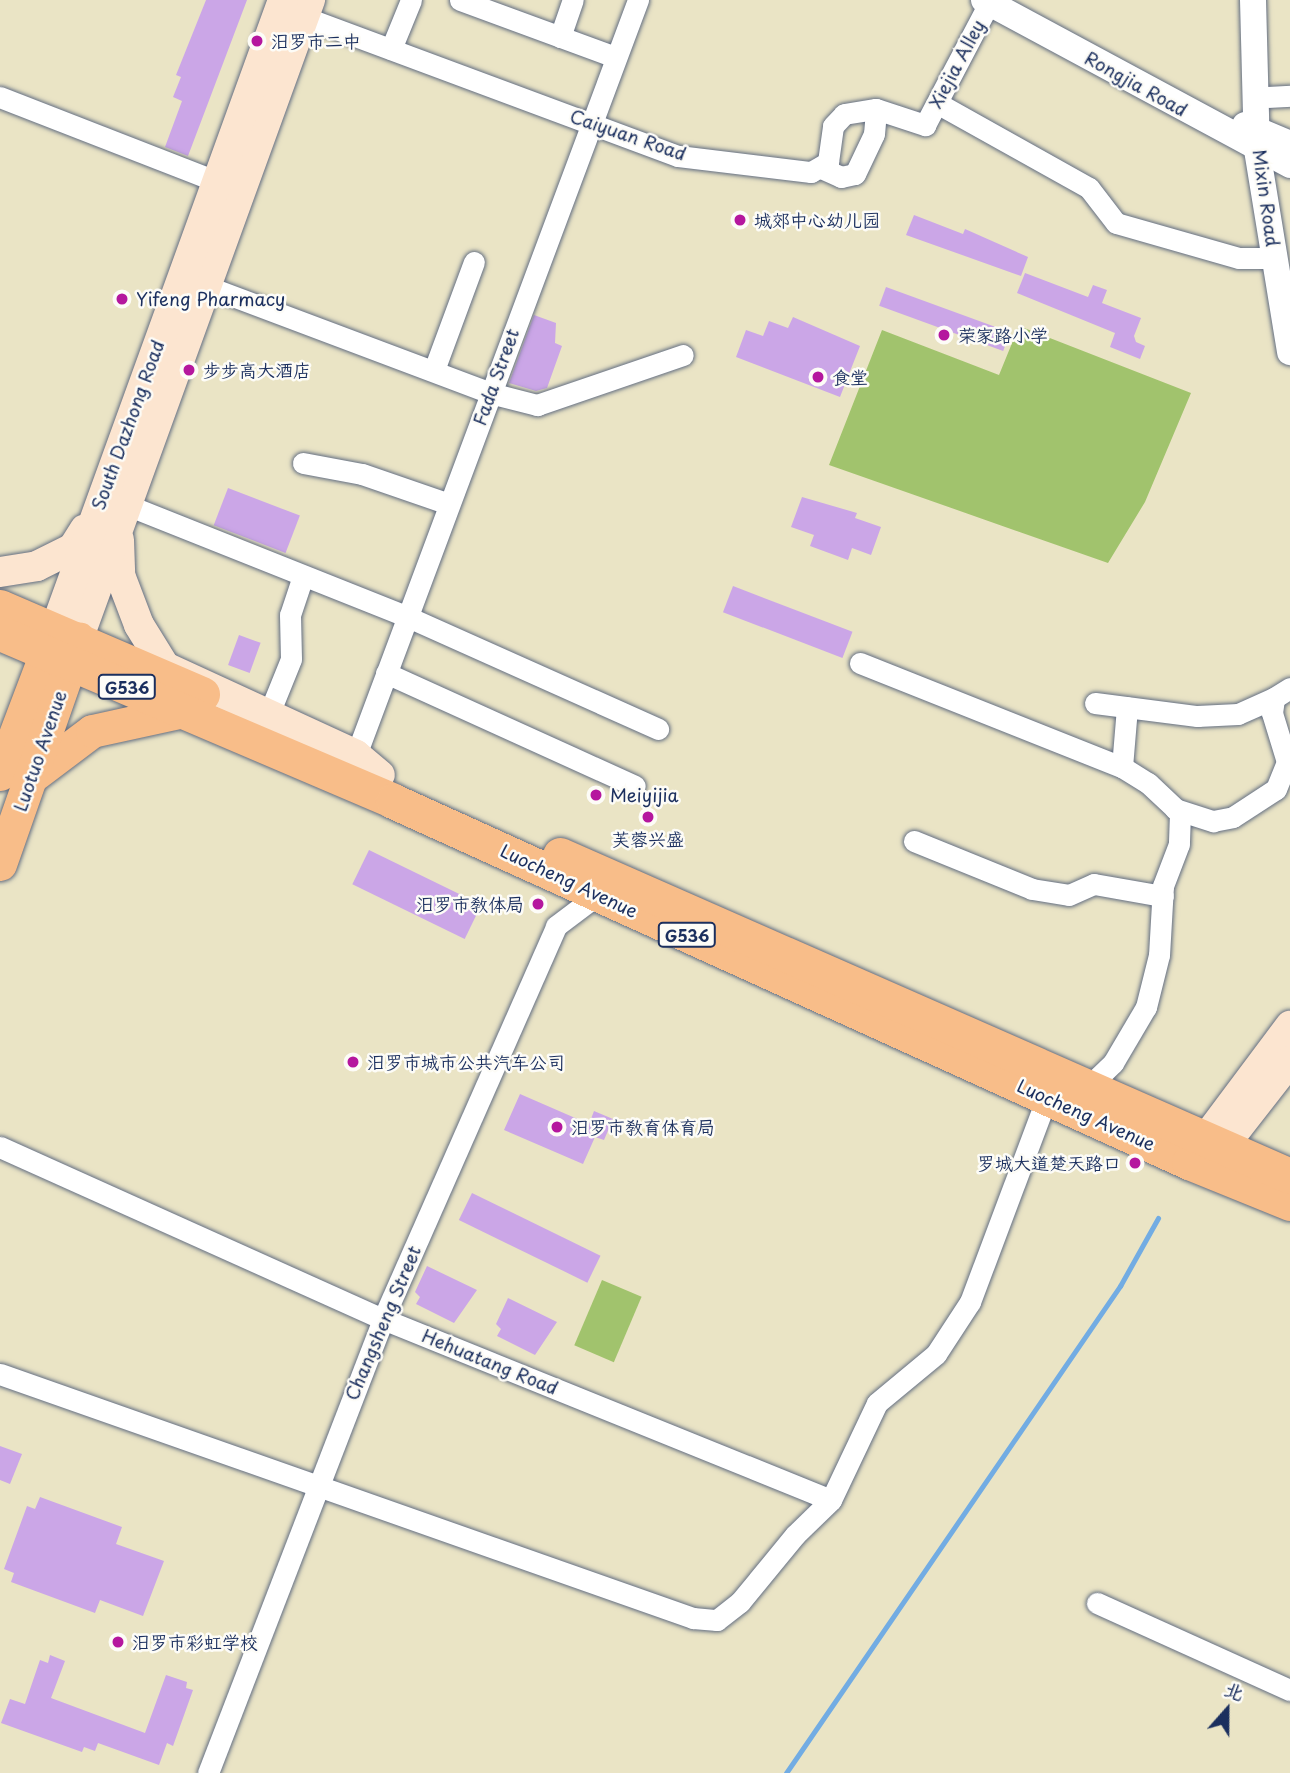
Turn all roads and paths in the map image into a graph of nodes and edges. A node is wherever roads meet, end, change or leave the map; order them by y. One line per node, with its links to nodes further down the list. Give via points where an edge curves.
1 (411, 0): 11 (street)
2 (460, 0): 10 (street)
3 (573, 0): 10 (street)
4 (638, 0): 12 (street, Fada Street)
5 (1016, 0): 18 (street, Rongjia Road)
6 (1253, 0): 18 (street, Mixin Road)
7 (1265, 0): 14 (street)
8 (987, 1): 15 (street, Xiejia Alley); 18 (street, Rongjia Road)
9 (299, 6): 11 (street, Caiyuan Road); 20 (main road, South Dazhong Road); 23 (main road, South Dazhong Road)
10 (560, 37): 12 (street)
11 (391, 49): 17 (street, Caiyuan Road)
12 (615, 57): 17 (street, Fada Street)
13 (0, 96): 20 (street)
14 (1279, 96): 18 (street)
15 (937, 103): 16 (street, Xiejia Alley, via 925,125); 21 (street, via 1089,188 1116,223 1239,258)
16 (876, 109): 19 (street, via 844,114 833,126 829,157); 19 (street, Caiyuan Road, via 874,134 855,174 841,177)
17 (590, 122): 19 (street, Caiyuan Road, via 678,156 811,172); 27 (street, Fada Street)
18 (1273, 147): 21 (street, Mixin Road)
19 (821, 168)
20 (218, 182): 30 (main road, South Dazhong Road)
21 (1282, 260): 24 (street, Mixin Road)
22 (474, 262): 26 (street)
23 (206, 286): 26 (street); 30 (main road, South Dazhong Road)
24 (1290, 352)
25 (683, 355): 27 (street, via 537,405)
26 (434, 370): 27 (street)
27 (490, 393): 29 (street, Fada Street)
28 (303, 463): 29 (street, via 362,474)
29 (449, 505): 34 (street, Fada Street)
30 (114, 515): 31 (main road, via 73,548 37,566); 32 (street); 36 (main road, South Dazhong Road); 43 (main road, via 120,575 139,625 165,667)
31 (0, 572)
32 (303, 576): 34 (street); 43 (street, via 290,615 290,659)
33 (0, 607): 36 (highway, Luocheng Avenue / G536)
34 (408, 617): 38 (street, Fada Street); 44 (street)
35 (0, 633): 36 (highway, Luocheng Avenue / G536)
36 (63, 646): 42 (highway, Luocheng Avenue / G536); 45 (highway, Luocheng Avenue / G536); 47 (main road, Luotuo Avenue)
37 (860, 663): 46 (street)
38 (386, 673): 45 (street, Fada Street); 48 (street)
39 (1282, 693): 41 (street, via 1238,713 1197,716); 49 (street, via 1272,713 1287,762 1276,789 1233,817 1213,821)
40 (1095, 704): 41 (street)
41 (1127, 707): 46 (street)
42 (183, 711): 47 (main road, via 92,731); 52 (highway, Luocheng Avenue / G536, via 406,807)
43 (268, 716): 45 (main road)
44 (658, 729)
45 (368, 765): 56 (highway, Luocheng Avenue / G536)
46 (1122, 767): 49 (street, via 1149,783)
47 (15, 775): 51 (main road, Luotuo Avenue)
48 (635, 786)
49 (1175, 808): 53 (street, via 1180,813 1179,844)
50 (914, 841): 53 (street, via 1032,889 1069,895 1094,884)
51 (0, 864)
52 (596, 896): 57 (highway, Luocheng Avenue / G536); 62 (street, Changsheng Street, via 556,926)
53 (1163, 896): 56 (street, via 1159,955 1146,1007 1113,1063)
54 (1290, 1026): 59 (main road)
55 (1290, 1061): 59 (main road)
56 (1089, 1086): 59 (highway, Luocheng Avenue / G536)
57 (1047, 1097): 59 (highway, Luocheng Avenue / G536); 65 (street, via 970,1302 936,1354 877,1403)
58 (0, 1147): 62 (street, Hehuatang Road)
59 (1206, 1154): 60 (highway, Luocheng Avenue / G536); 61 (highway, Luocheng Avenue / G536)
60 (1290, 1177)
61 (1290, 1203)
62 (383, 1319): 64 (street, Changsheng Street); 65 (street, Hehuatang Road)
63 (0, 1374): 64 (street)
64 (318, 1483): 65 (street, via 693,1618 717,1620 740,1602 795,1535); 68 (street, Changsheng Street)
65 (831, 1500)
66 (1097, 1603): 67 (street)
67 (1290, 1690)
68 (208, 1773)

